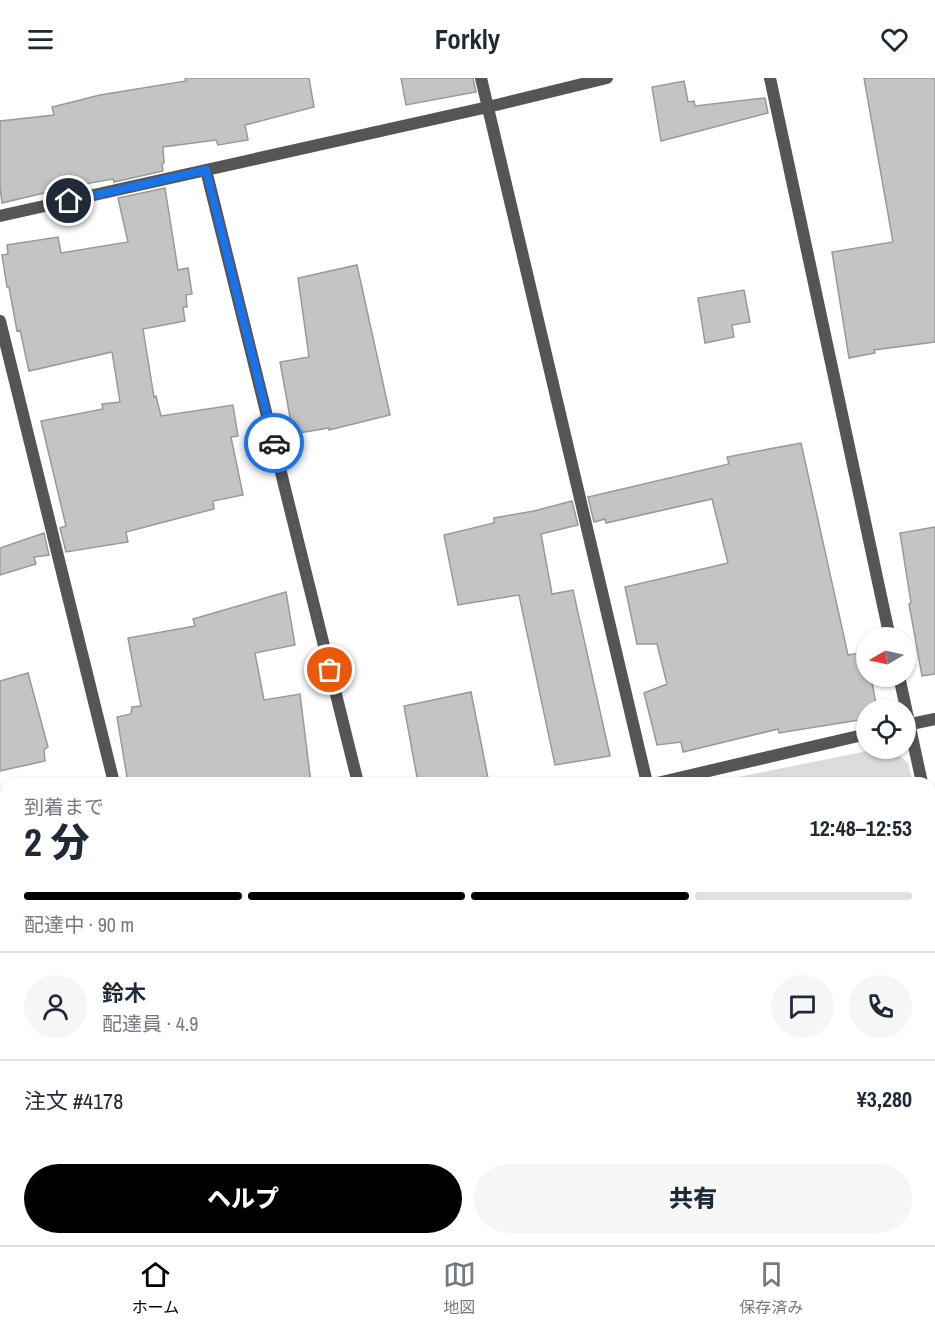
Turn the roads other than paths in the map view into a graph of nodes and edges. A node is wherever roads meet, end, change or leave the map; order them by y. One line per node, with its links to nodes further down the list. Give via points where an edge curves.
1 (481, 78): 4 (street)
2 (607, 78): 4 (street)
3 (770, 78): 8 (street)
4 (488, 107): 5 (street); 15 (street)
5 (206, 170): 6 (street); 14 (street)
6 (0, 216)
7 (0, 321): 13 (street)
8 (888, 627)
9 (935, 719): 10 (street)
10 (916, 723)
11 (856, 737): 16 (street)
12 (916, 758): 17 (street)
13 (113, 777)
14 (357, 777)
15 (646, 777)
16 (683, 777)
17 (921, 777)

